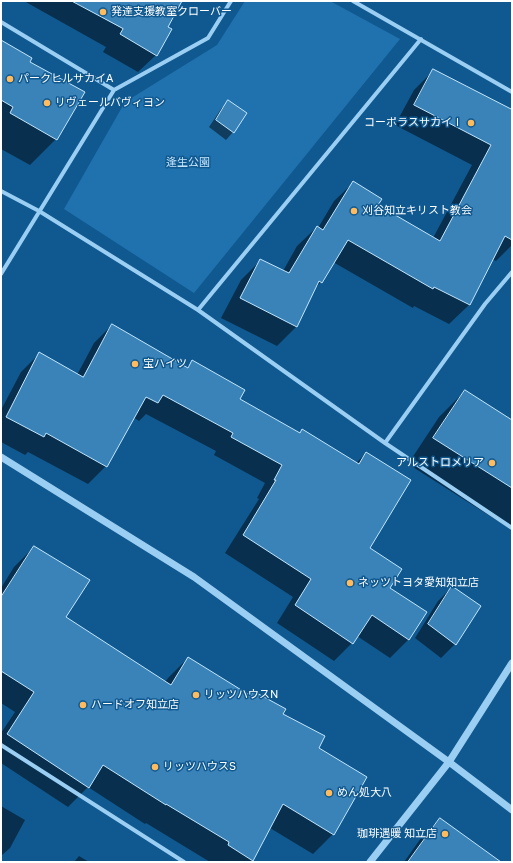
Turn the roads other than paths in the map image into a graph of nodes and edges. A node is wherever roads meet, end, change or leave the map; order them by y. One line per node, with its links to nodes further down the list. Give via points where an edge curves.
1 (231, 1): 5 (street, via 208,38)
2 (353, 1): 4 (street)
3 (1, 22): 5 (street)
4 (421, 39): 6 (street); 11 (street)
5 (114, 90): 8 (street)
6 (512, 92)
7 (1, 191): 8 (street)
8 (40, 211): 10 (street); 11 (street)
9 (512, 272): 12 (street, via 485,304)
10 (1, 274)
11 (198, 310): 12 (street)
12 (385, 444): 14 (street)
13 (1, 457): 17 (street, via 194,577)
14 (512, 528)
15 (512, 663): 17 (street)
16 (1, 745): 19 (street)
17 (449, 762): 18 (street); 20 (street)
18 (512, 810)
19 (184, 862)
20 (370, 862)

